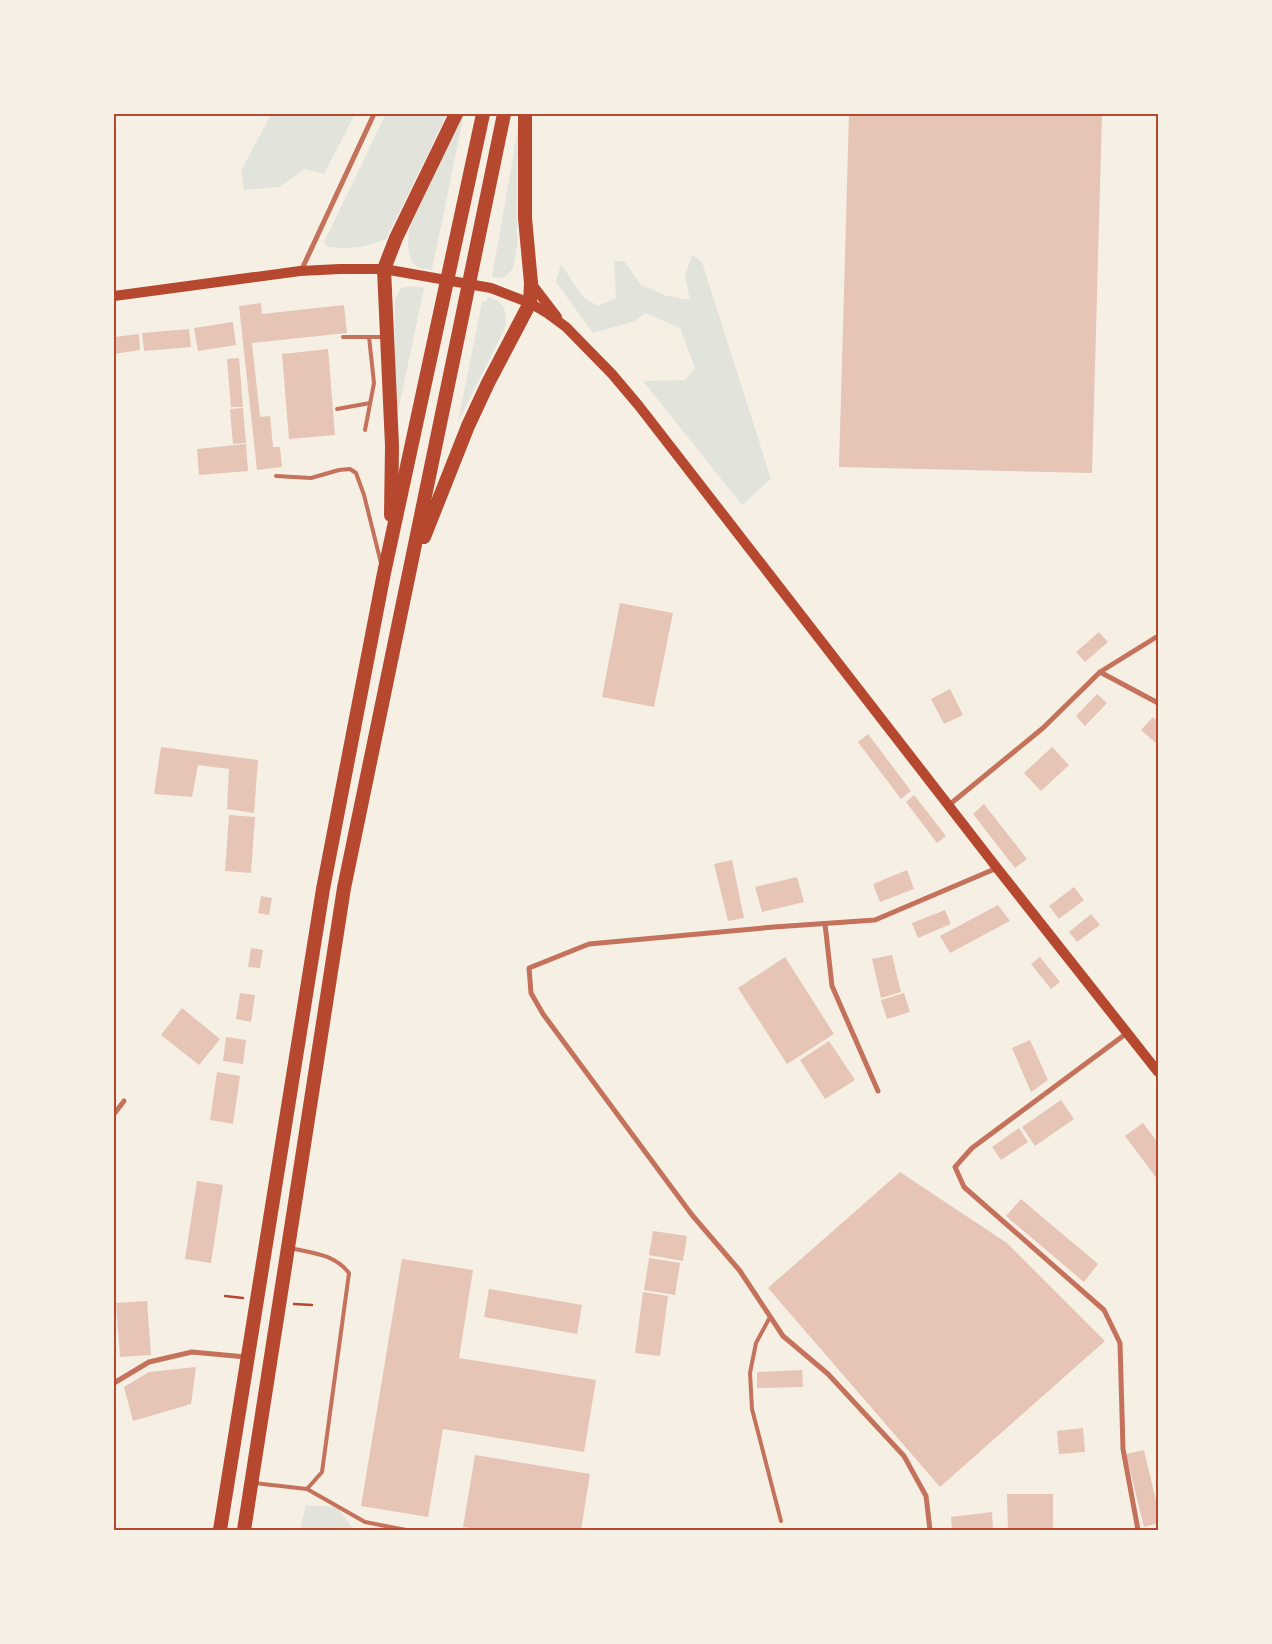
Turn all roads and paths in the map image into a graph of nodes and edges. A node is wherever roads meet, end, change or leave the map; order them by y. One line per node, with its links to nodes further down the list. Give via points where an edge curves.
1 (374, 114): 7 (street)
2 (456, 114): 6 (highway)
3 (483, 114): 21 (highway)
4 (504, 114): 22 (highway)
5 (525, 114): 8 (highway, via 526,218)
6 (384, 269): 7 (main road); 10 (main road, via 491,288); 14 (highway)
7 (300, 271): 9 (main road)
8 (531, 283): 10 (highway); 11 (main road)
9 (114, 296)
10 (530, 303): 11 (main road); 22 (highway, via 454,456)
11 (566, 327): 26 (main road, via 639,406)
12 (343, 337): 13 (lane)
13 (369, 337): 14 (lane); 15 (lane)
14 (387, 338): 16 (highway)
15 (374, 384): 16 (lane); 17 (lane)
16 (389, 384): 21 (highway, via 391,516)
17 (370, 403): 18 (lane); 19 (lane)
18 (336, 409)
19 (365, 430)
20 (276, 476): 21 (lane, via 311,478 350,469 356,473)
21 (384, 573): 36 (highway, via 323,889)
22 (409, 575): 34 (highway, via 344,888)
23 (1158, 636): 24 (street)
24 (1100, 672): 25 (street); 26 (street, via 1042,728)
25 (1158, 703)
26 (949, 805): 27 (main road)
27 (997, 868): 28 (street, via 875,920); 29 (main road)
28 (826, 924): 31 (street, via 832,986); 35 (street, via 589,944 529,968 531,993 543,1014 692,1215 740,1271)
29 (1127, 1033): 30 (main road); 45 (street, via 972,1148 955,1167 964,1187 1104,1310 1120,1343 1124,1448)
30 (1158, 1072)
31 (878, 1091)
32 (124, 1101): 33 (street)
33 (114, 1114)
34 (289, 1248): 38 (highway); 39 (lane, via 331,1258 349,1273 322,1472)
35 (770, 1317): 40 (lane, via 756,1343 750,1373 752,1410); 44 (street, via 783,1336 828,1374 904,1456 926,1496)
36 (248, 1357): 37 (street, via 192,1352 149,1362); 41 (highway)
37 (114, 1383)
38 (252, 1483): 39 (lane); 42 (highway)
39 (307, 1489): 43 (lane, via 365,1522)
40 (781, 1521)
41 (220, 1530)
42 (244, 1530)
43 (406, 1530)
44 (930, 1530)
45 (1138, 1530)

